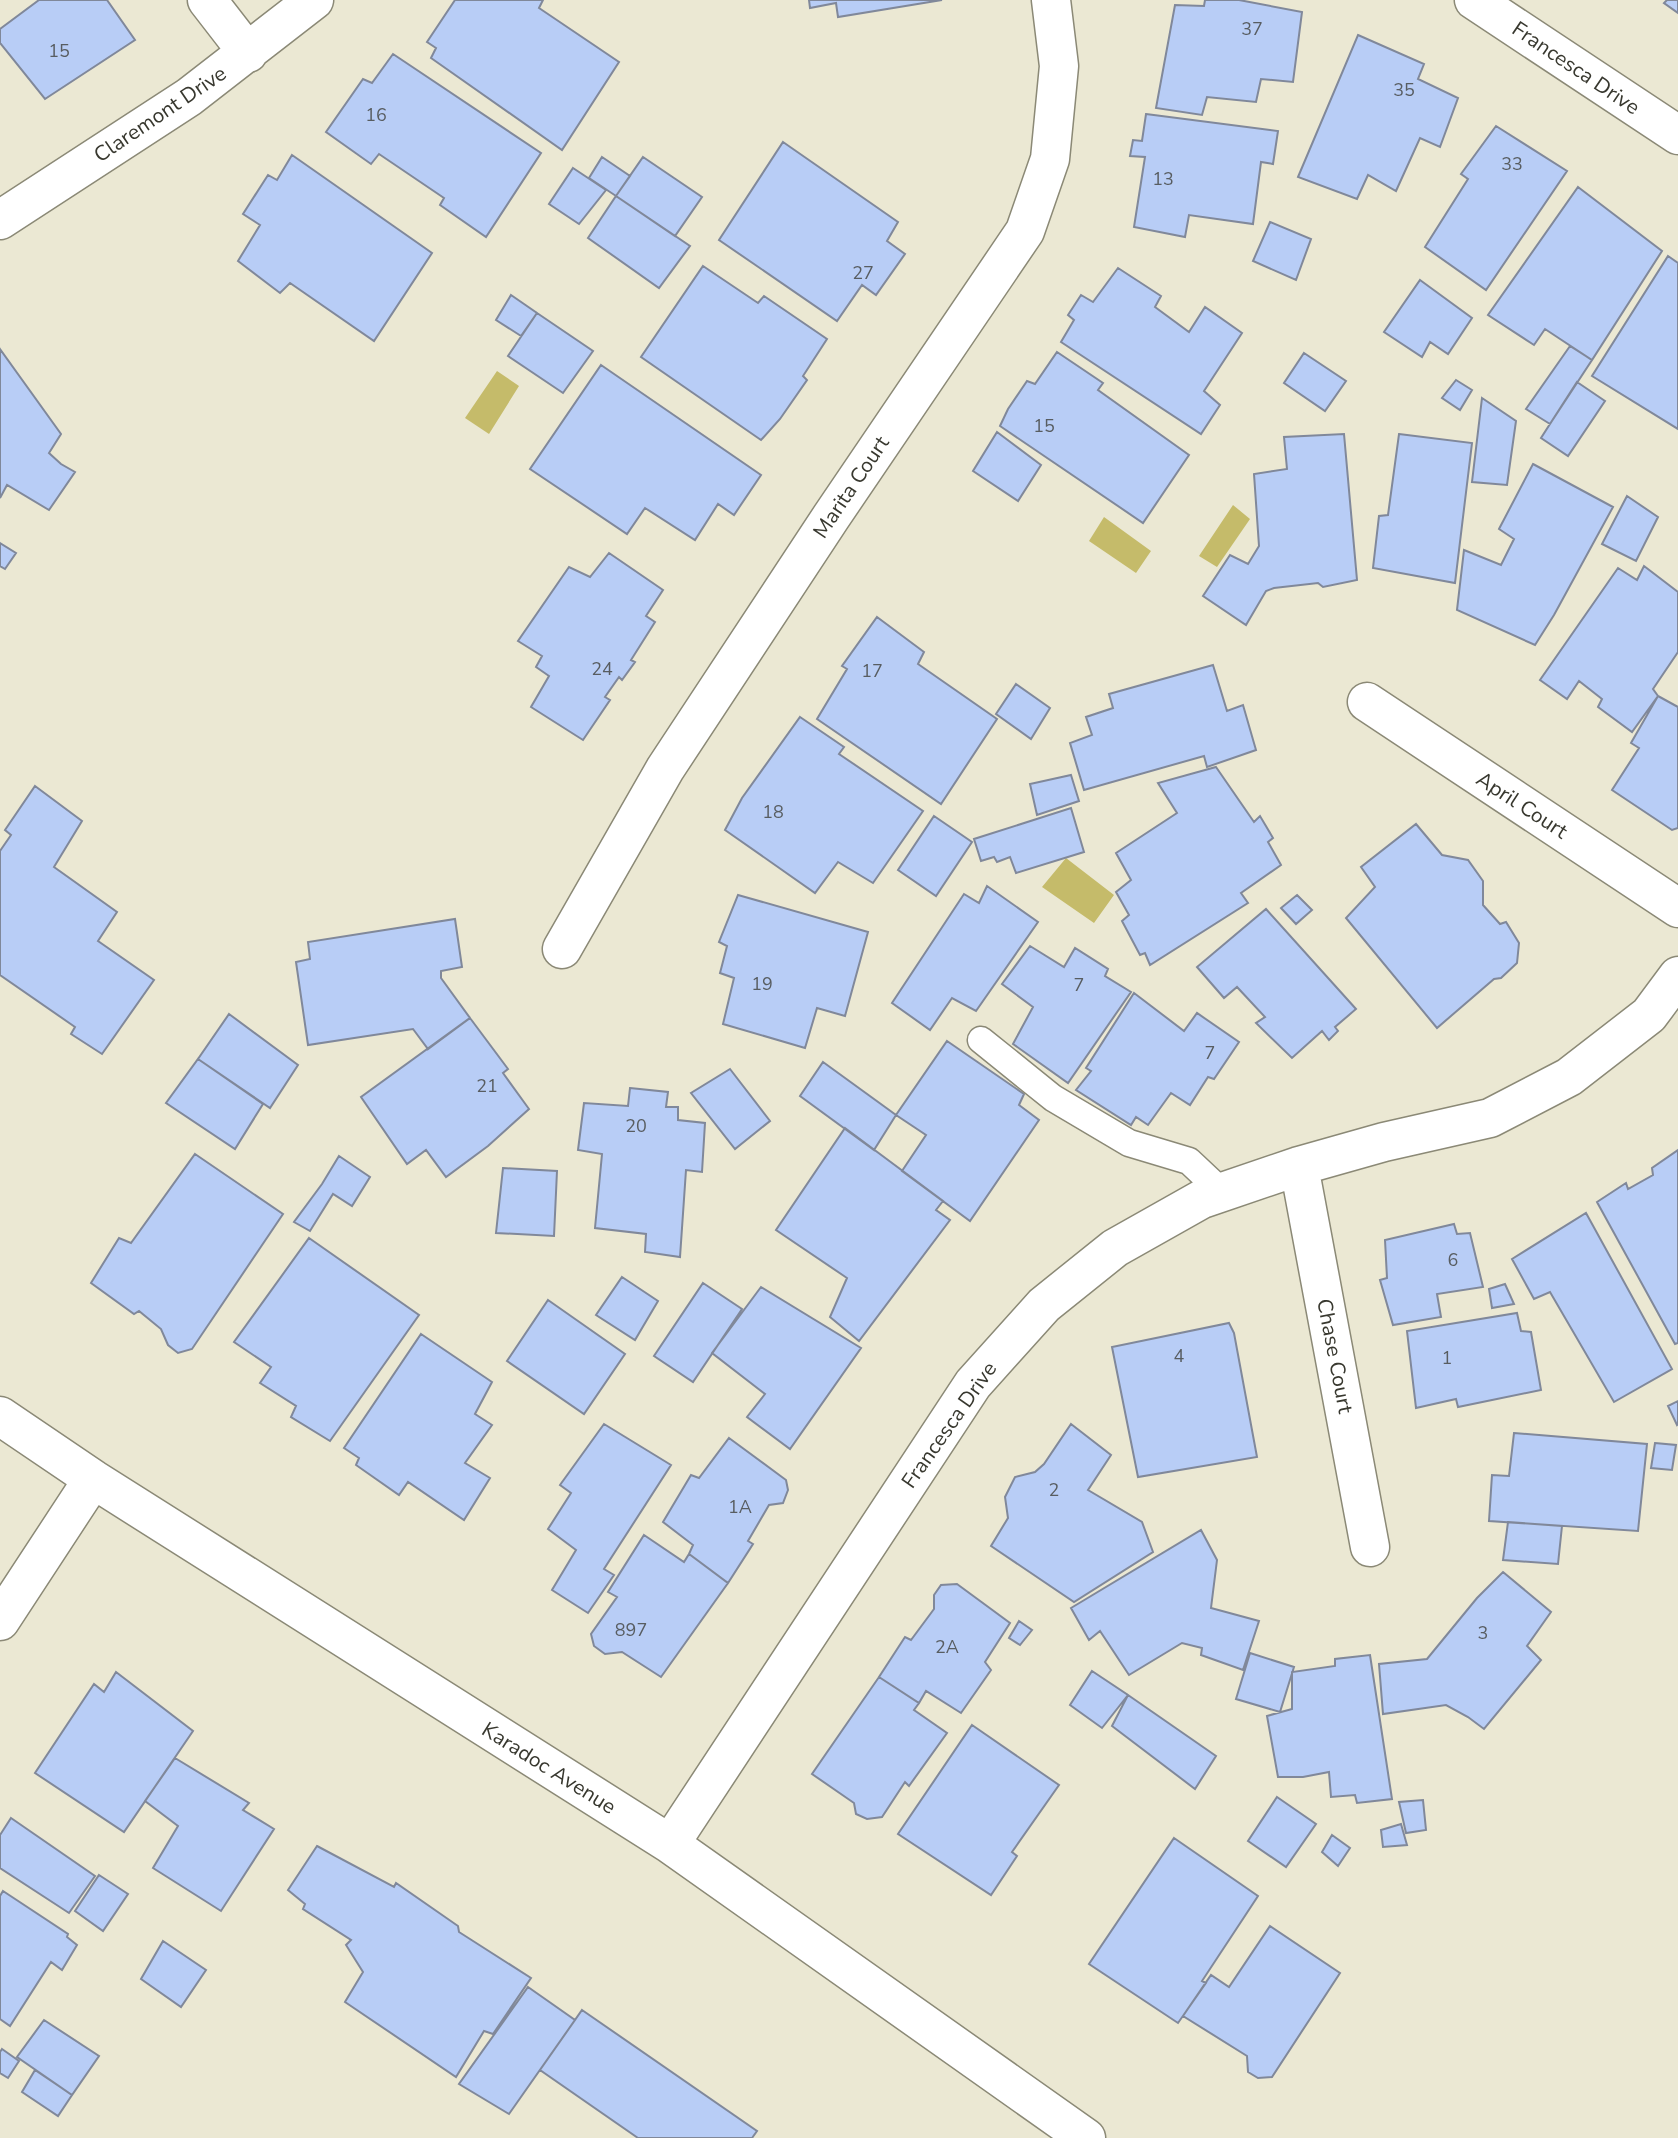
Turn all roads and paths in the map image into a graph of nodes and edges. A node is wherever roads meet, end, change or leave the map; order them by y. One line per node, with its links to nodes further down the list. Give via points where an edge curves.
1 (207, 0): 5 (street)
2 (314, 0): 5 (street, Claremont Drive)
3 (1051, 0): 10 (street, Marita Court, via 1059,66 1050,159 1026,231 665,769)
4 (1474, 0): 6 (street, Francesca Drive)
5 (248, 53): 7 (street, Claremont Drive, via 189,97)
6 (1678, 135)
7 (0, 220)
8 (1367, 702): 9 (street, April Court)
9 (1678, 908)
10 (562, 949)
11 (1678, 976): 13 (street, Francesca Drive, via 1649,1015 1569,1077 1490,1118)
12 (981, 1040): 14 (lane, via 1053,1098 1129,1143 1189,1161)
13 (1299, 1166): 14 (street, Francesca Drive); 17 (street, Chase Court)
14 (1222, 1192): 19 (street, Francesca Drive, via 1115,1248 1044,1305 972,1384)
15 (0, 1416): 16 (street, Karadoc Avenue)
16 (93, 1479): 18 (street); 19 (street, Karadoc Avenue)
17 (1370, 1546)
18 (0, 1621)
19 (670, 1844): 20 (street, Karadoc Avenue)
20 (1086, 2138)

